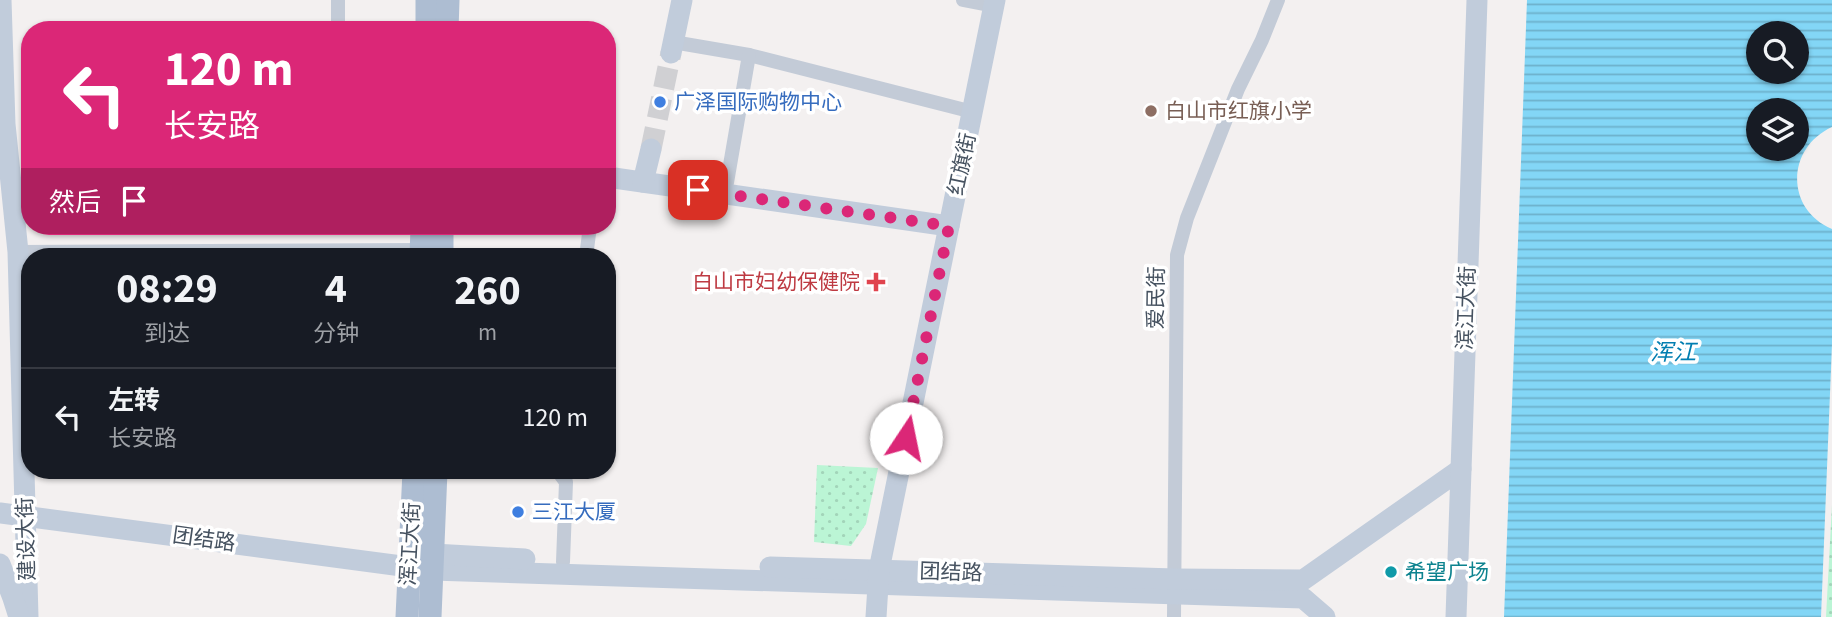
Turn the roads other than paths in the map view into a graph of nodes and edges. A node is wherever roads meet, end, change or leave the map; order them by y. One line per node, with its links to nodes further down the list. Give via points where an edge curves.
1 (1, 0): 21 (street, 建设大街, via 5,124)
2 (338, 0): 10 (street)
3 (427, 0): 11 (main road)
4 (448, 0): 12 (main road)
5 (682, 0): 13 (street)
6 (963, 0): 9 (street)
7 (1278, 0): 36 (street, 爱民街, via 1197,192 1177,255)
8 (1477, 0): 24 (street, 滨江大街)
9 (995, 3): 15 (street, 红旗街)
10 (338, 21)
11 (427, 21)
12 (447, 21)
13 (672, 48): 14 (street)
14 (749, 55): 15 (street); 19 (street)
15 (973, 112): 20 (street, 红旗街)
16 (651, 149): 18 (street)
17 (616, 178): 18 (street)
18 (643, 182): 19 (street)
19 (725, 194): 20 (street)
20 (949, 226): 35 (street, 红旗街)
21 (18, 253): 22 (street); 23 (street, 建设大街)
22 (21, 253)
23 (21, 365)
24 (1461, 469): 37 (street); 45 (street, 滨江大街)
25 (24, 479): 30 (street, 建设大街)
26 (414, 479): 34 (main road, 浑江大街)
27 (436, 479): 31 (main road, 浑江大街)
28 (564, 479): 32 (street)
29 (0, 513): 30 (street, 团结路)
30 (25, 515): 34 (street, 团结路); 39 (street, 建设大街)
31 (432, 562): 32 (street, 团结路); 34 (street, 团结路); 35 (street, 团结路); 41 (main road, 浑江大街)
32 (563, 562): 35 (street, 团结路)
33 (0, 564): 38 (street)
34 (409, 567): 40 (main road, 浑江大街)
35 (878, 578): 36 (street, 团结路); 42 (street, 红旗街)
36 (1175, 587): 37 (street, 团结路); 43 (street, 爱民街)
37 (1303, 589): 44 (street)
38 (19, 617)
39 (28, 617)
40 (407, 617)
41 (430, 617)
42 (876, 617)
43 (1174, 617)
44 (1325, 617)
45 (1456, 617)

